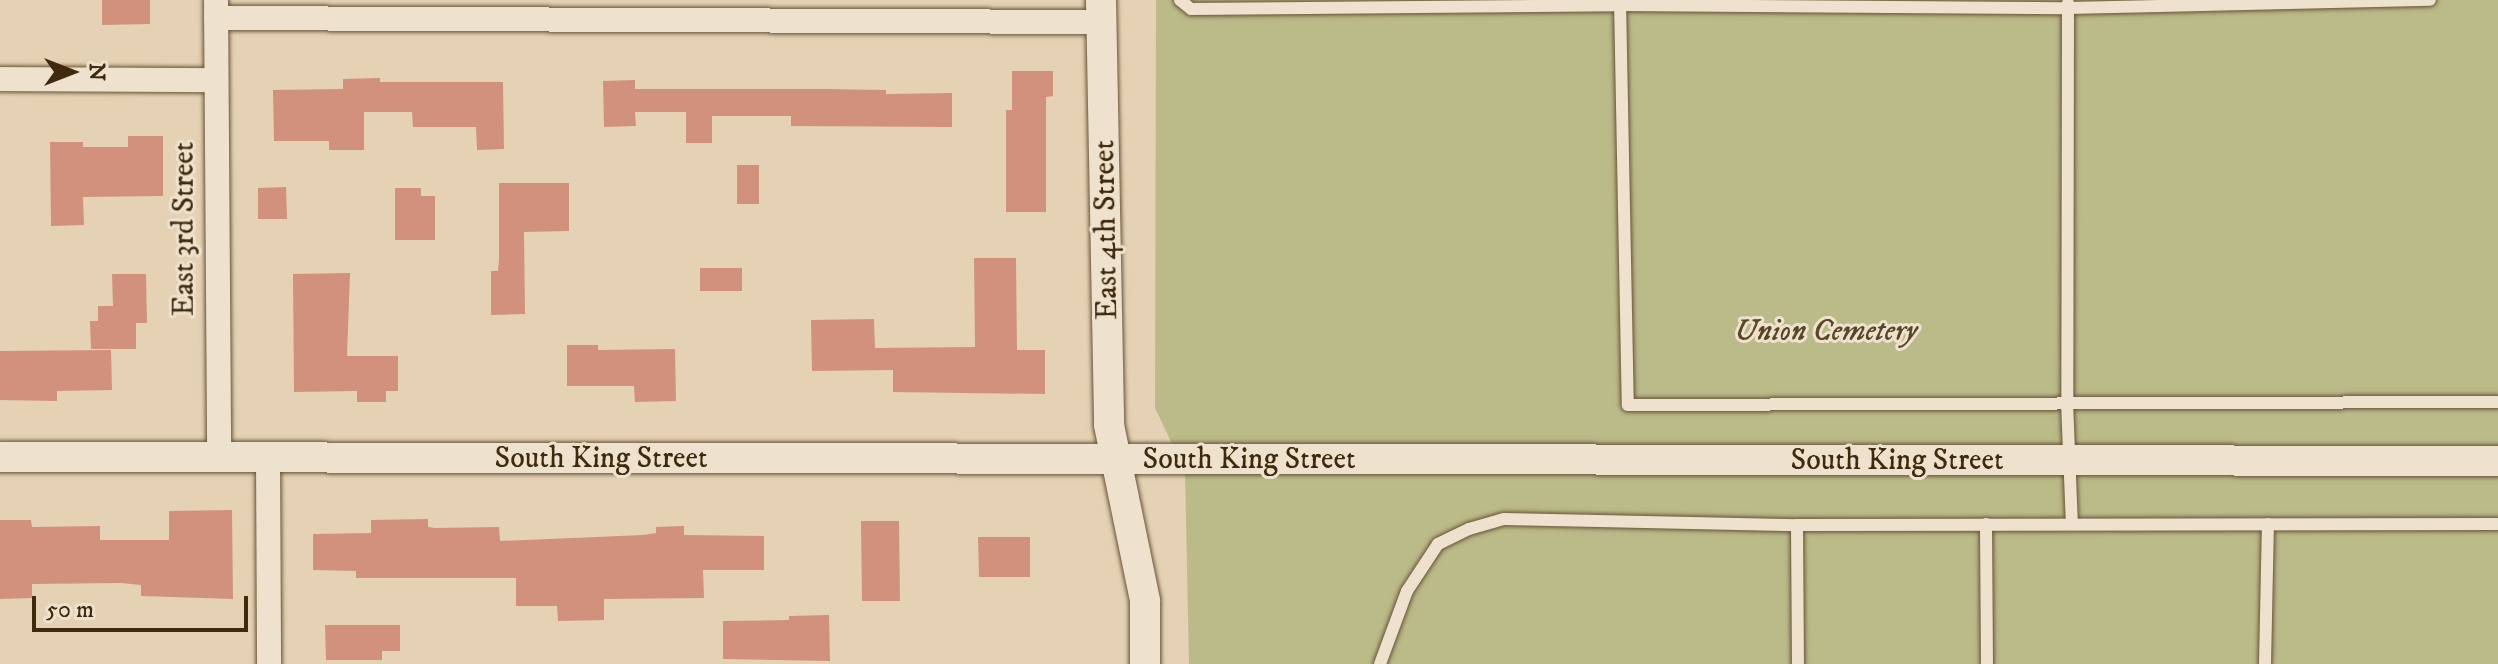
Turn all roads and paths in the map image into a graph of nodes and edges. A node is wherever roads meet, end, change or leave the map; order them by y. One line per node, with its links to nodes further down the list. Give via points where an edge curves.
1 (1180, 0): 3 (lane, via 1191,9)
2 (2430, 0): 4 (lane)
3 (1620, 2): 4 (lane); 9 (lane, via 1628,405)
4 (2068, 4): 9 (lane)
5 (216, 9): 6 (street); 8 (street, East 3rd Street)
6 (1101, 11): 14 (street, East 4th Street, via 1109,425)
7 (0, 79): 8 (street)
8 (216, 80): 12 (street, East 3rd Street)
9 (2067, 402): 10 (lane); 15 (lane)
10 (2498, 402)
11 (0, 457): 12 (street, South King Street)
12 (219, 458): 13 (street, South King Street)
13 (268, 458): 14 (street, South King Street); 22 (street)
14 (1117, 460): 15 (street, South King Street); 23 (street, East 4th Street, via 1145,601)
15 (2068, 461): 16 (street, South King Street); 18 (lane)
16 (2498, 461)
17 (1986, 524): 18 (lane); 21 (lane); 26 (lane)
18 (2072, 524): 19 (lane)
19 (2268, 524): 20 (lane); 27 (lane)
20 (2498, 524)
21 (1797, 525): 24 (lane, via 1504,519 1469,529 1438,544 1407,591); 25 (lane)
22 (269, 664)
23 (1145, 664)
24 (1380, 664)
25 (1798, 664)
26 (1987, 664)
27 (2265, 664)

